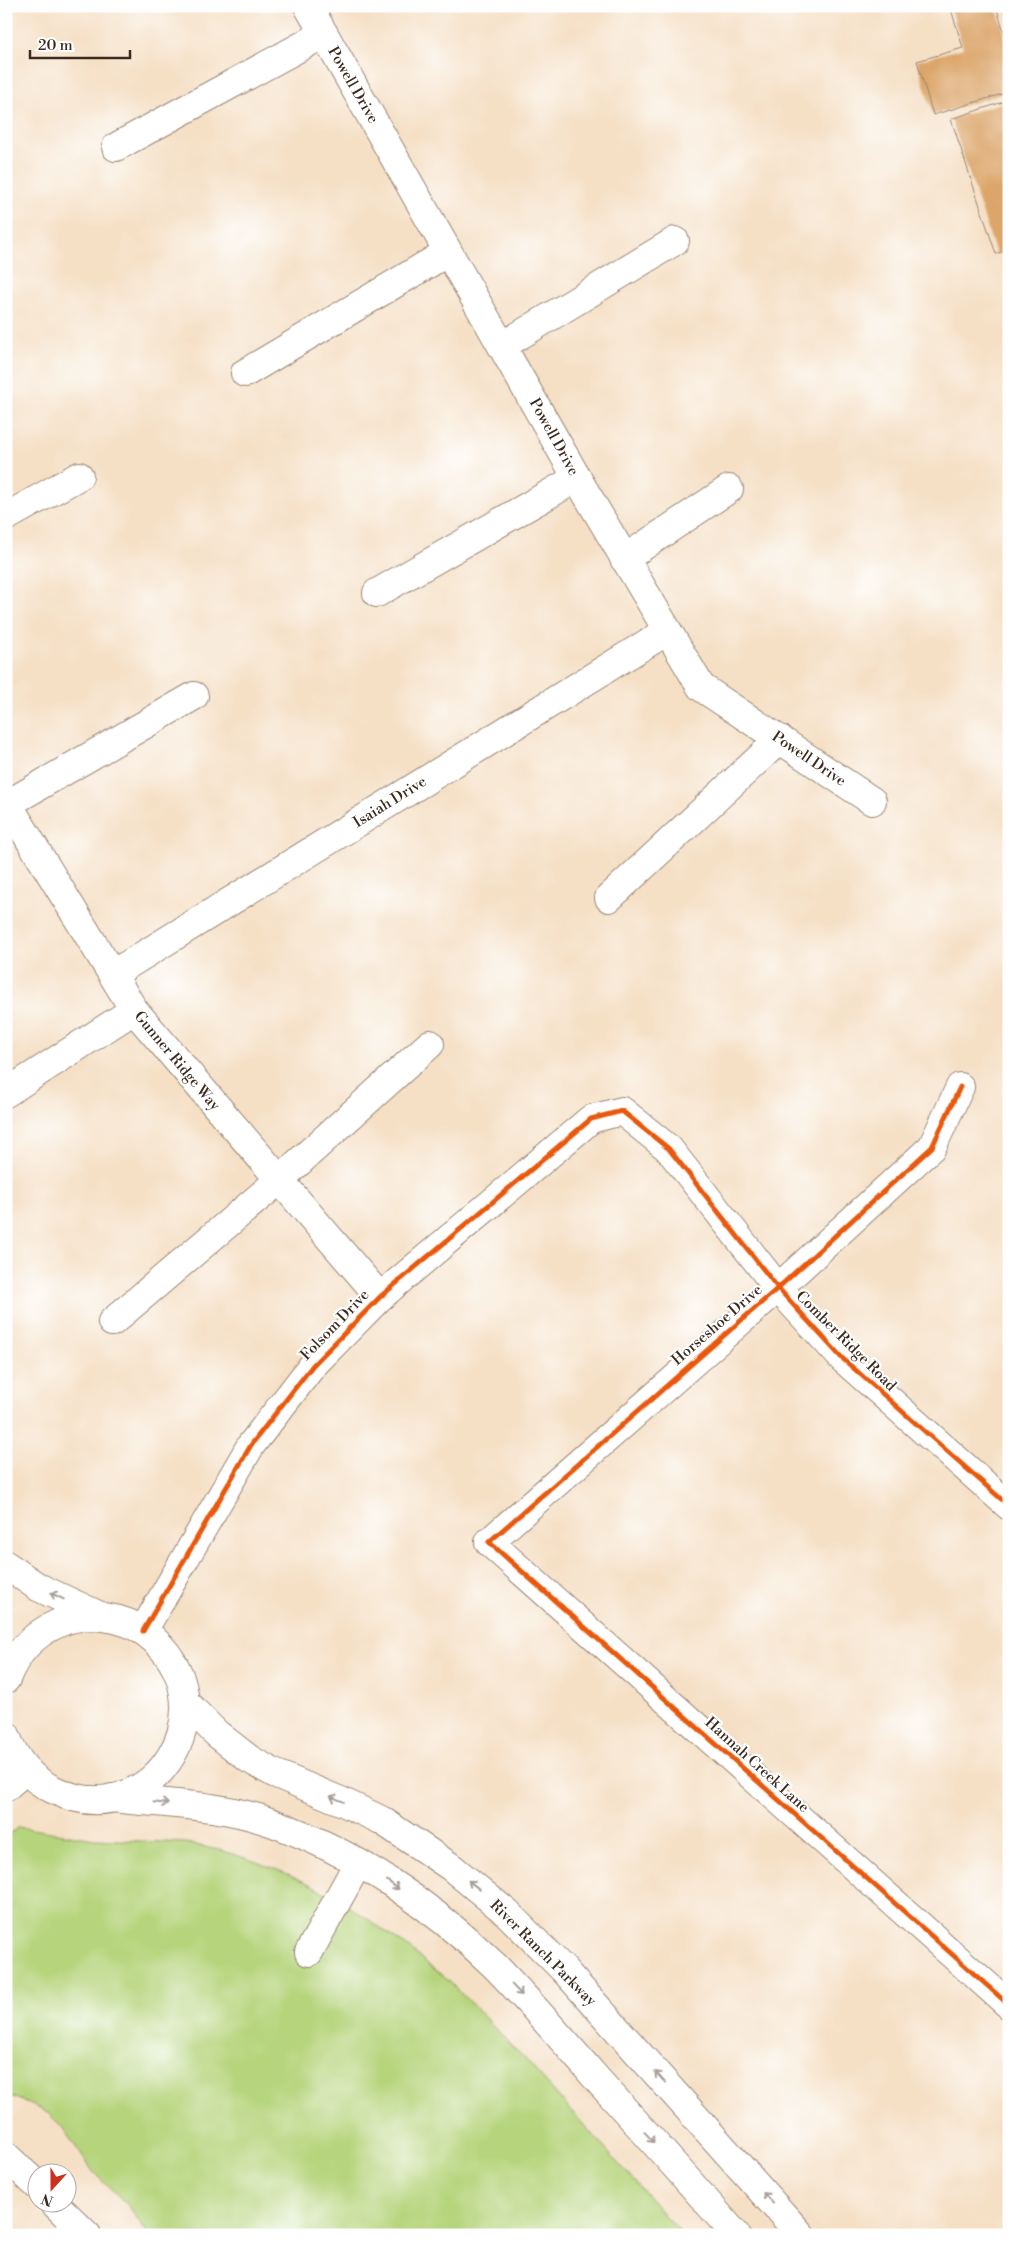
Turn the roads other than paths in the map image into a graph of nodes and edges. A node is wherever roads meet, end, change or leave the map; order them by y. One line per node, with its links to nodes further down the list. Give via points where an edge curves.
1 (308, 6): 2 (street, Powell Drive)
2 (324, 34): 3 (street); 5 (street, Powell Drive)
3 (116, 147)
4 (675, 241): 6 (street)
5 (448, 252): 6 (street, Powell Drive); 7 (street)
6 (502, 346): 9 (street, Powell Drive)
7 (245, 373)
8 (79, 476): 11 (street)
9 (577, 478): 12 (street, Powell Drive); 13 (street)
10 (729, 489): 12 (street)
11 (6, 518)
12 (624, 559): 14 (street, Powell Drive)
13 (377, 593)
14 (667, 631): 16 (street, Powell Drive, via 701,687); 20 (street, Isaiah Drive)
15 (194, 696): 18 (street)
16 (780, 739): 17 (street, Powell Drive); 19 (street)
17 (872, 801)
18 (7, 803): 20 (street, Gunner Ridge Way)
19 (609, 898)
20 (113, 974): 21 (street, Gunner Ridge Way)
21 (134, 1010): 24 (street); 26 (street, Gunner Ridge Way)
22 (430, 1044): 26 (street)
23 (960, 1087): 27 (street, Horseshoe Drive, via 932,1147)
24 (6, 1093)
25 (622, 1110): 27 (street, Comber Ridge Road, via 669,1150); 28 (street, Folsom Drive, via 591,1119)
26 (278, 1181): 28 (street, Gunner Ridge Way); 29 (street)
27 (778, 1288): 30 (street, Comber Ridge Road, via 842,1358); 31 (street, Horseshoe Drive)
28 (380, 1297): 34 (street, Folsom Drive, via 313,1365 251,1445)
29 (112, 1322)
30 (1009, 1506)
31 (489, 1542): 42 (street, Hannah Creek Lane)
32 (6, 1565): 33 (street, one-way to 32, via 38,1586)
33 (101, 1617): 34 (street, via 130,1624); 35 (street, via 74,1618 48,1628 26,1645)
34 (143, 1631): 36 (street, via 168,1654 182,1685)
35 (6, 1679)
36 (185, 1702): 39 (street, via 180,1740 167,1763 148,1782); 48 (street, River Ranch Parkway, one-way to 36, via 564,1970 507,1913 451,1868 381,1820 249,1759 216,1733)
37 (6, 1735): 38 (street)
38 (16, 1778): 39 (street, via 72,1797)
39 (112, 1798): 40 (street, one-way to 40, via 231,1811 272,1822)
40 (358, 1863): 41 (street); 47 (street, one-way to 47, via 386,1879 444,1922 494,1966)
41 (309, 1952)
42 (1009, 2005)
43 (6, 2156): 44 (street)
44 (28, 2177)
45 (65, 2214): 46 (street)
46 (87, 2235)
47 (736, 2235)
48 (801, 2235)

